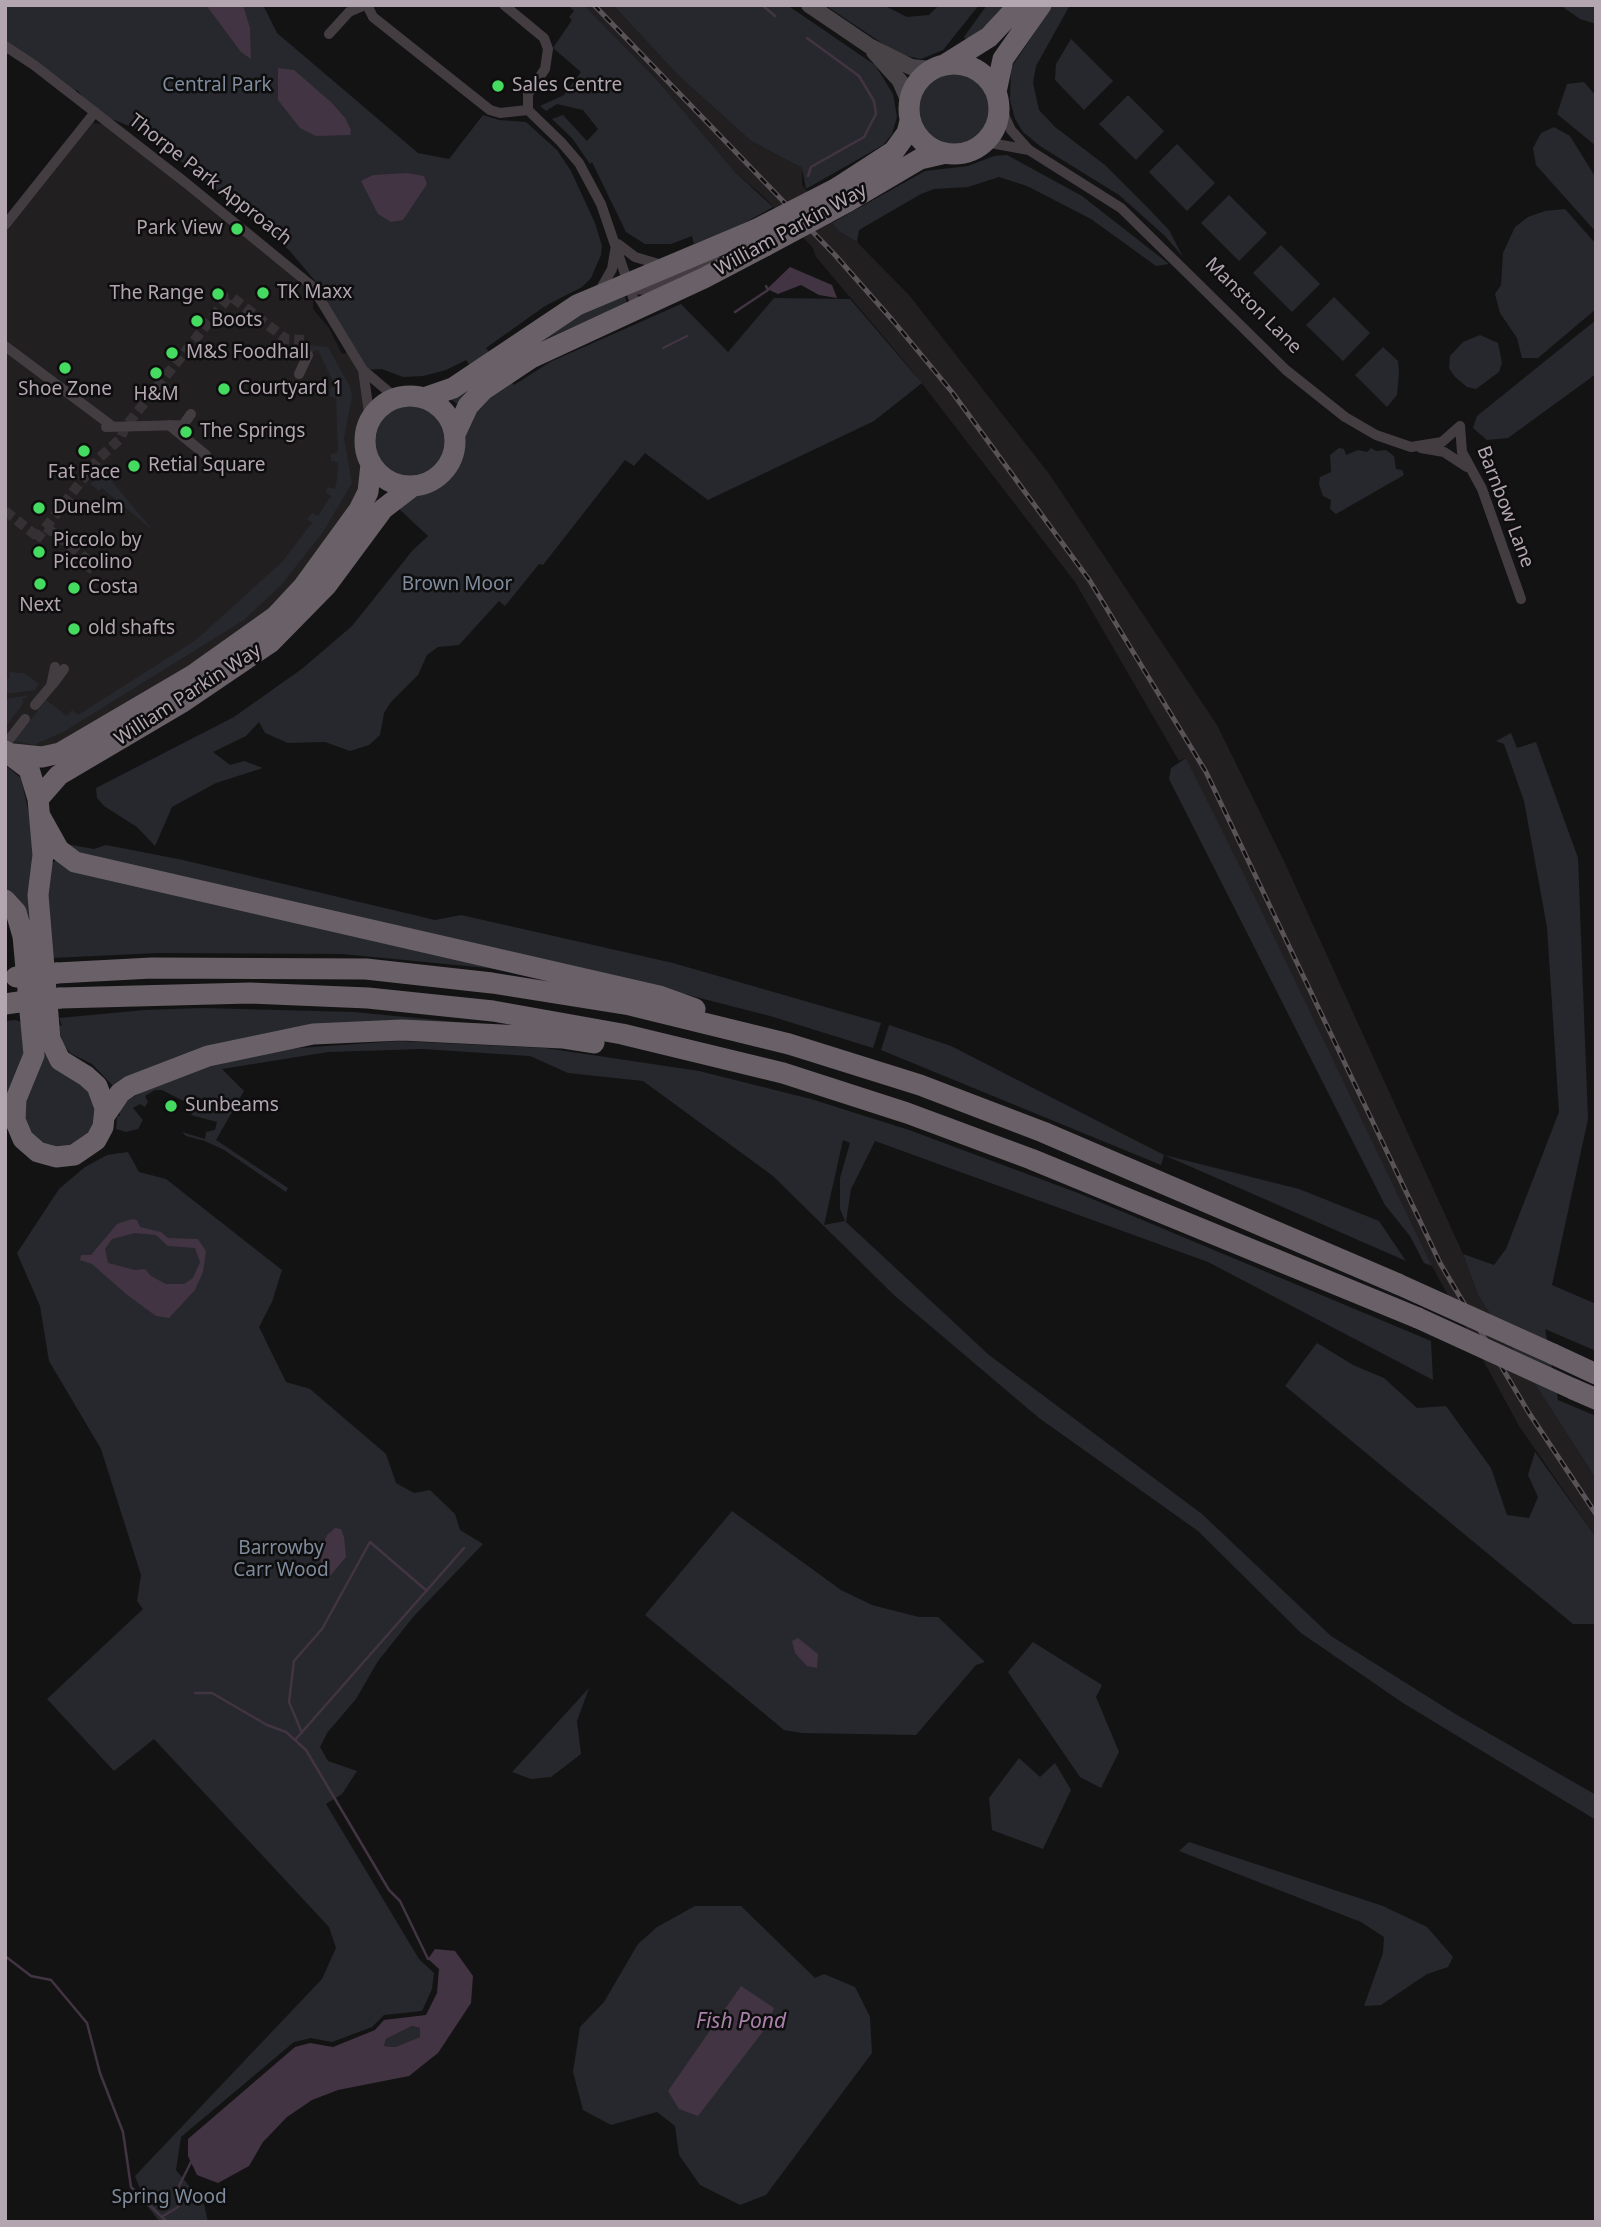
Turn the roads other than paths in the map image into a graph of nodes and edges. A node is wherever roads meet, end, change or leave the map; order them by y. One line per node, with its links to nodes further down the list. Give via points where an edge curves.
1 (366, 5): 6 (street, via 349,12); 11 (street, via 373,16 490,110)
2 (504, 5): 11 (street, via 544,38 548,49 545,69 528,94)
3 (809, 5): 8 (street)
4 (1019, 5): 9 (highway, via 989,37)
5 (1041, 5): 10 (highway, via 1003,59)
6 (329, 34)
7 (5, 46): 12 (street, Thorpe Park Approach)
8 (871, 47): 9 (street, via 911,67); 13 (street, via 901,81)
9 (939, 67): 10 (highway, via 972,67 989,80); 13 (highway, via 921,78)
10 (998, 98): 14 (highway, via 993,131); 15 (street, Manston Lane, via 1011,130)
11 (527, 110): 20 (street, via 579,163)
12 (95, 112): 18 (street); 26 (street, Thorpe Park Approach, via 312,286)
13 (910, 112): 16 (highway, via 924,142); 17 (highway, William Parkin Way, via 907,133 894,152)
14 (985, 142): 15 (street, Manston Lane); 16 (highway, via 973,150)
15 (1029, 150): 34 (street, Manston Lane, via 1121,208 1252,337 1327,403 1376,436)
16 (946, 153): 17 (highway, William Parkin Way, via 920,159)
17 (842, 195): 19 (highway, William Parkin Way, bridge)
18 (5, 225)
19 (760, 238): 21 (highway, William Parkin Way); 22 (highway, William Parkin Way, via 735,263)
20 (616, 242): 21 (street, via 635,257); 22 (street); 23 (street, via 611,268)
21 (670, 267): 22 (highway, William Parkin Way)
22 (633, 293): 23 (highway, William Parkin Way); 33 (highway, William Parkin Way, via 483,390 468,406)
23 (592, 299): 29 (highway, William Parkin Way, via 544,325 453,388)
24 (6, 346): 32 (street, via 107,427)
25 (308, 355): 27 (street)
26 (363, 370): 28 (street, Thorpe Park Approach); 31 (street, Thorpe Park Approach)
27 (299, 374)
28 (396, 398): 29 (highway); 31 (highway)
29 (424, 398): 33 (highway, via 445,412)
30 (191, 414): 32 (street, via 183,425)
31 (370, 420): 36 (highway, via 366,437)
32 (169, 425): 35 (street)
33 (455, 435): 38 (highway, via 445,469 436,478)
34 (1412, 447): 37 (street, Manston Lane, via 1444,452); 37 (street, Barnbow Lane, via 1442,442 1460,426 1462,452)
35 (206, 455)
36 (372, 464): 38 (highway, via 389,481); 43 (highway, William Parkin Way, via 368,492 359,510 276,616 193,675 60,753 42,757)
37 (1473, 473): 39 (street, Barnbow Lane)
38 (413, 486): 44 (highway, William Parkin Way, via 383,509 326,586 271,642 181,703 59,775)
39 (1521, 599)
40 (59, 668): 41 (street)
41 (36, 705)
42 (24, 719): 43 (street)
43 (8, 750): 44 (highway, via 29,769)
44 (39, 808): 48 (highway, via 59,850 75,862 659,996); 50 (highway, via 43,855 38,895 50,1039 60,1060 97,1086)
45 (5, 900): 52 (highway, via 16,912 23,936 34,1055 15,1109)
46 (11, 978): 48 (highway, bridge, via 152,968 366,969 630,1005)
47 (12, 1003): 49 (highway, bridge, via 250,993 368,998 493,1011 622,1034)
48 (789, 1044): 53 (highway, bridge, via 880,1071 1043,1132)
49 (783, 1073): 50 (highway, via 562,1038 402,1030 313,1034 208,1056 130,1086); 54 (highway, bridge, via 1031,1159 1418,1318)
50 (105, 1115): 52 (highway, via 96,1140 74,1155 47,1155)
51 (5, 1126): 52 (highway)
52 (23, 1139)
53 (1596, 1374)
54 (1596, 1399)

